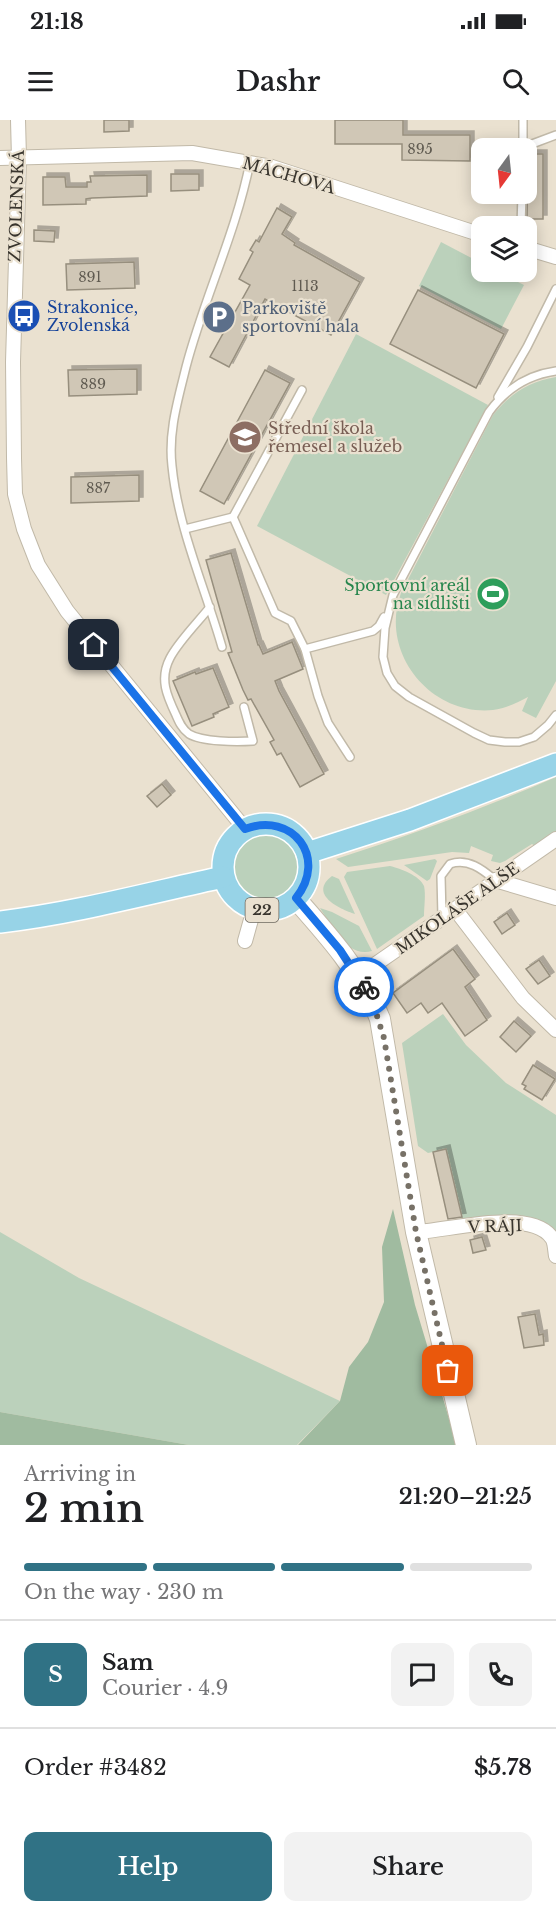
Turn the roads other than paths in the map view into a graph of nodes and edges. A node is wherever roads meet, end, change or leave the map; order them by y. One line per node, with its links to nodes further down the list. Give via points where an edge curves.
1 (18, 120): 7 (street, ZVOLENSKÁ)
2 (523, 120): 4 (lane)
3 (556, 135): 5 (lane)
4 (524, 138)
5 (537, 142)
6 (0, 158): 7 (street, MÁCHOVA)
7 (19, 158): 8 (street, MÁCHOVA, via 192,153); 17 (street, ZVOLENSKÁ, via 13,362)
8 (250, 162): 9 (street, MÁCHOVA); 19 (lane, via 243,198 191,346 175,411 172,466)
9 (471, 231)
10 (537, 251): 11 (street)
11 (556, 257)
12 (556, 289): 15 (lane)
13 (556, 371): 15 (lane, via 509,389)
14 (302, 390): 18 (lane)
15 (489, 412): 21 (lane)
16 (0, 493): 17 (street)
17 (15, 494): 28 (street, ZVOLENSKÁ, via 38,565 67,611)
18 (233, 517): 19 (lane); 23 (lane, via 275,613 291,621)
19 (185, 529): 20 (lane)
20 (210, 607): 22 (lane); 24 (lane, via 170,657 165,692 182,729 203,738 253,741)
21 (387, 612): 23 (lane, via 373,631); 25 (lane, via 382,644 387,673 394,686 409,697 474,733 505,742 534,737)
22 (222, 647)
23 (305, 649): 26 (lane, via 328,723)
24 (244, 707)
25 (556, 715)
26 (350, 757)
27 (556, 764): 30 (main road, via 410,820)
28 (245, 829): 30 (main road, via 269,824 281,827 301,842); 31 (main road, via 226,849)
29 (556, 839): 32 (street, MIKOLÁŠE ALŠE)
30 (307, 853): 33 (main road, 22, via 308,878)
31 (223, 877): 35 (main road, 22, via 234,897); 38 (main road, via 66,913)
32 (495, 880): 34 (street); 36 (street, MIKOLÁŠE ALŠE); 37 (lane, via 481,868 464,862 450,864 441,876)
33 (296, 898): 35 (main road, 22, via 276,909); 40 (street)
34 (556, 898)
35 (254, 909): 39 (street)
36 (455, 909): 37 (street, MIKOLÁŠE ALŠE); 41 (street, via 523,998)
37 (442, 917): 40 (street, MIKOLÁŠE ALŠE)
38 (0, 922)
39 (245, 941)
40 (357, 976): 42 (street, via 372,1000 384,1038)
41 (556, 1030)
42 (416, 1232): 43 (street, V RÁJI, via 486,1223 522,1223 546,1231); 45 (street)
43 (555, 1239): 44 (street, V RÁJI)
44 (556, 1256)
45 (466, 1445)

